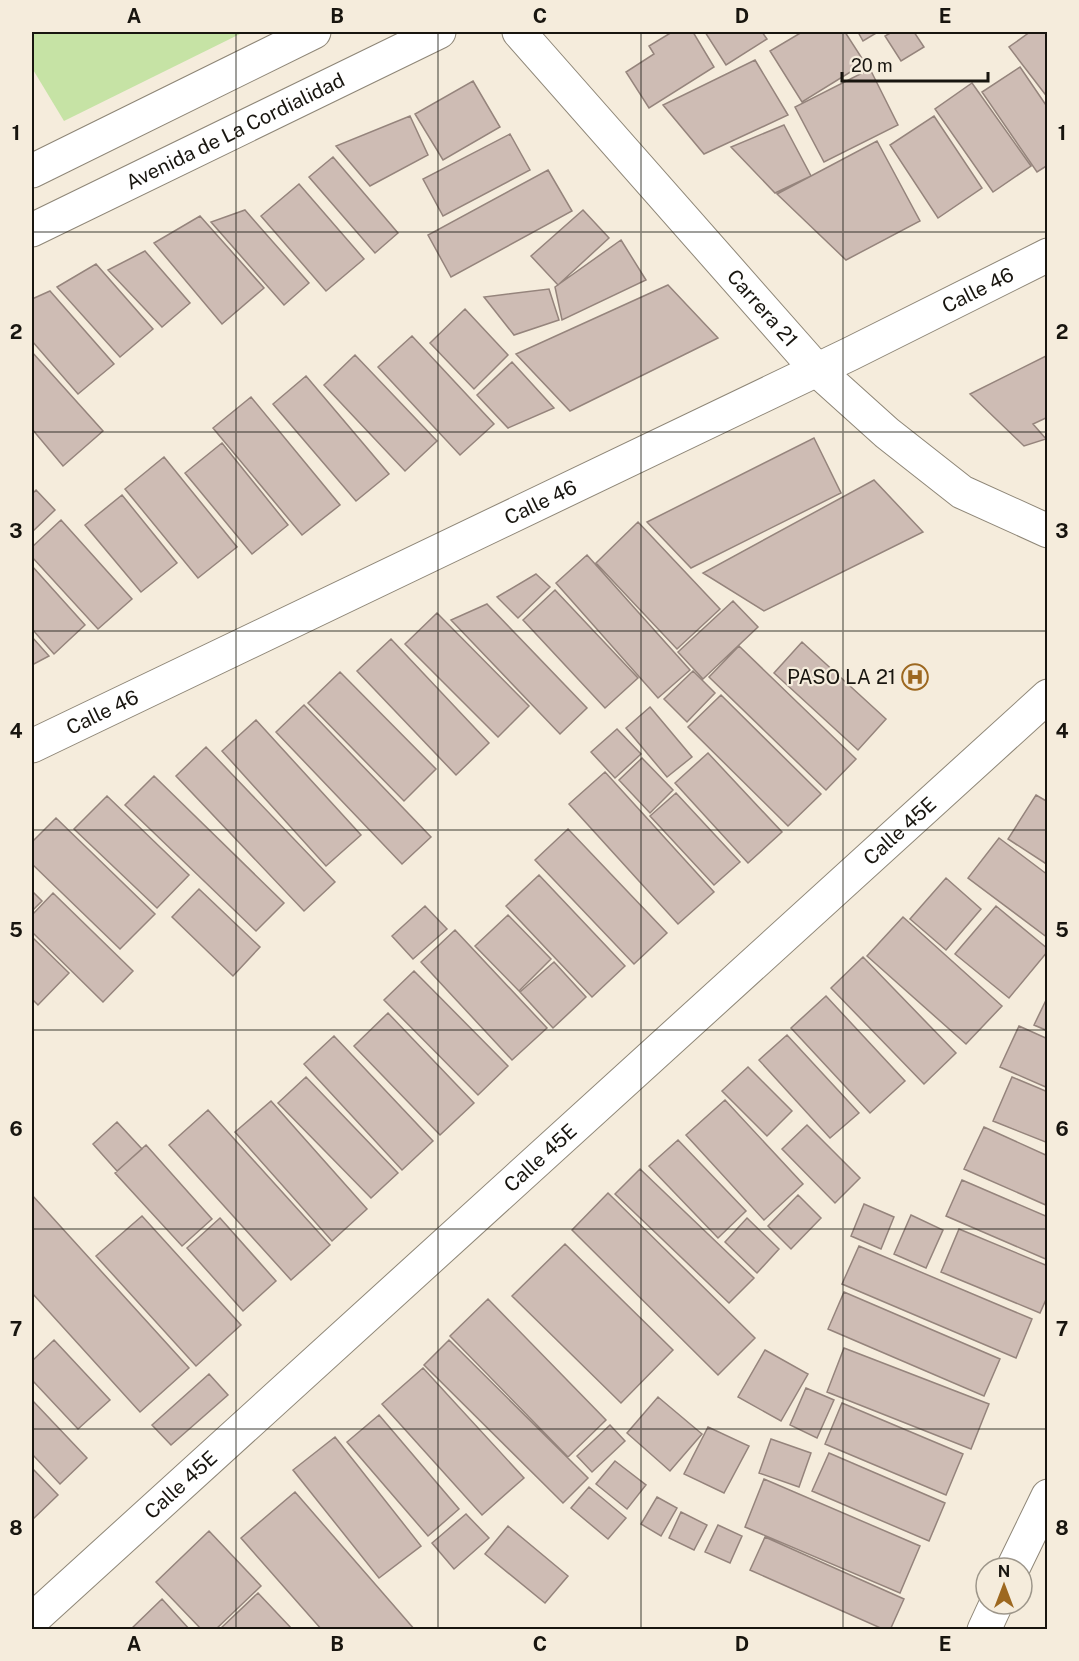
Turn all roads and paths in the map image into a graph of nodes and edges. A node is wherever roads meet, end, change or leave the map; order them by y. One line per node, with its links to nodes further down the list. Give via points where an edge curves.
1 (314, 32): 4 (street)
2 (439, 32): 5 (street, Avenida de La Cordialidad)
3 (519, 32): 7 (street, Carrera 21)
4 (32, 171)
5 (32, 230)
6 (1047, 255): 7 (street, Calle 46)
7 (817, 370): 8 (street, Carrera 21, via 887,434 962,492); 10 (street, Calle 46)
8 (1047, 531)
9 (1047, 696): 13 (street, Calle 45E)
10 (32, 746)
11 (1047, 1496): 12 (street)
12 (1019, 1556)
13 (32, 1620)

